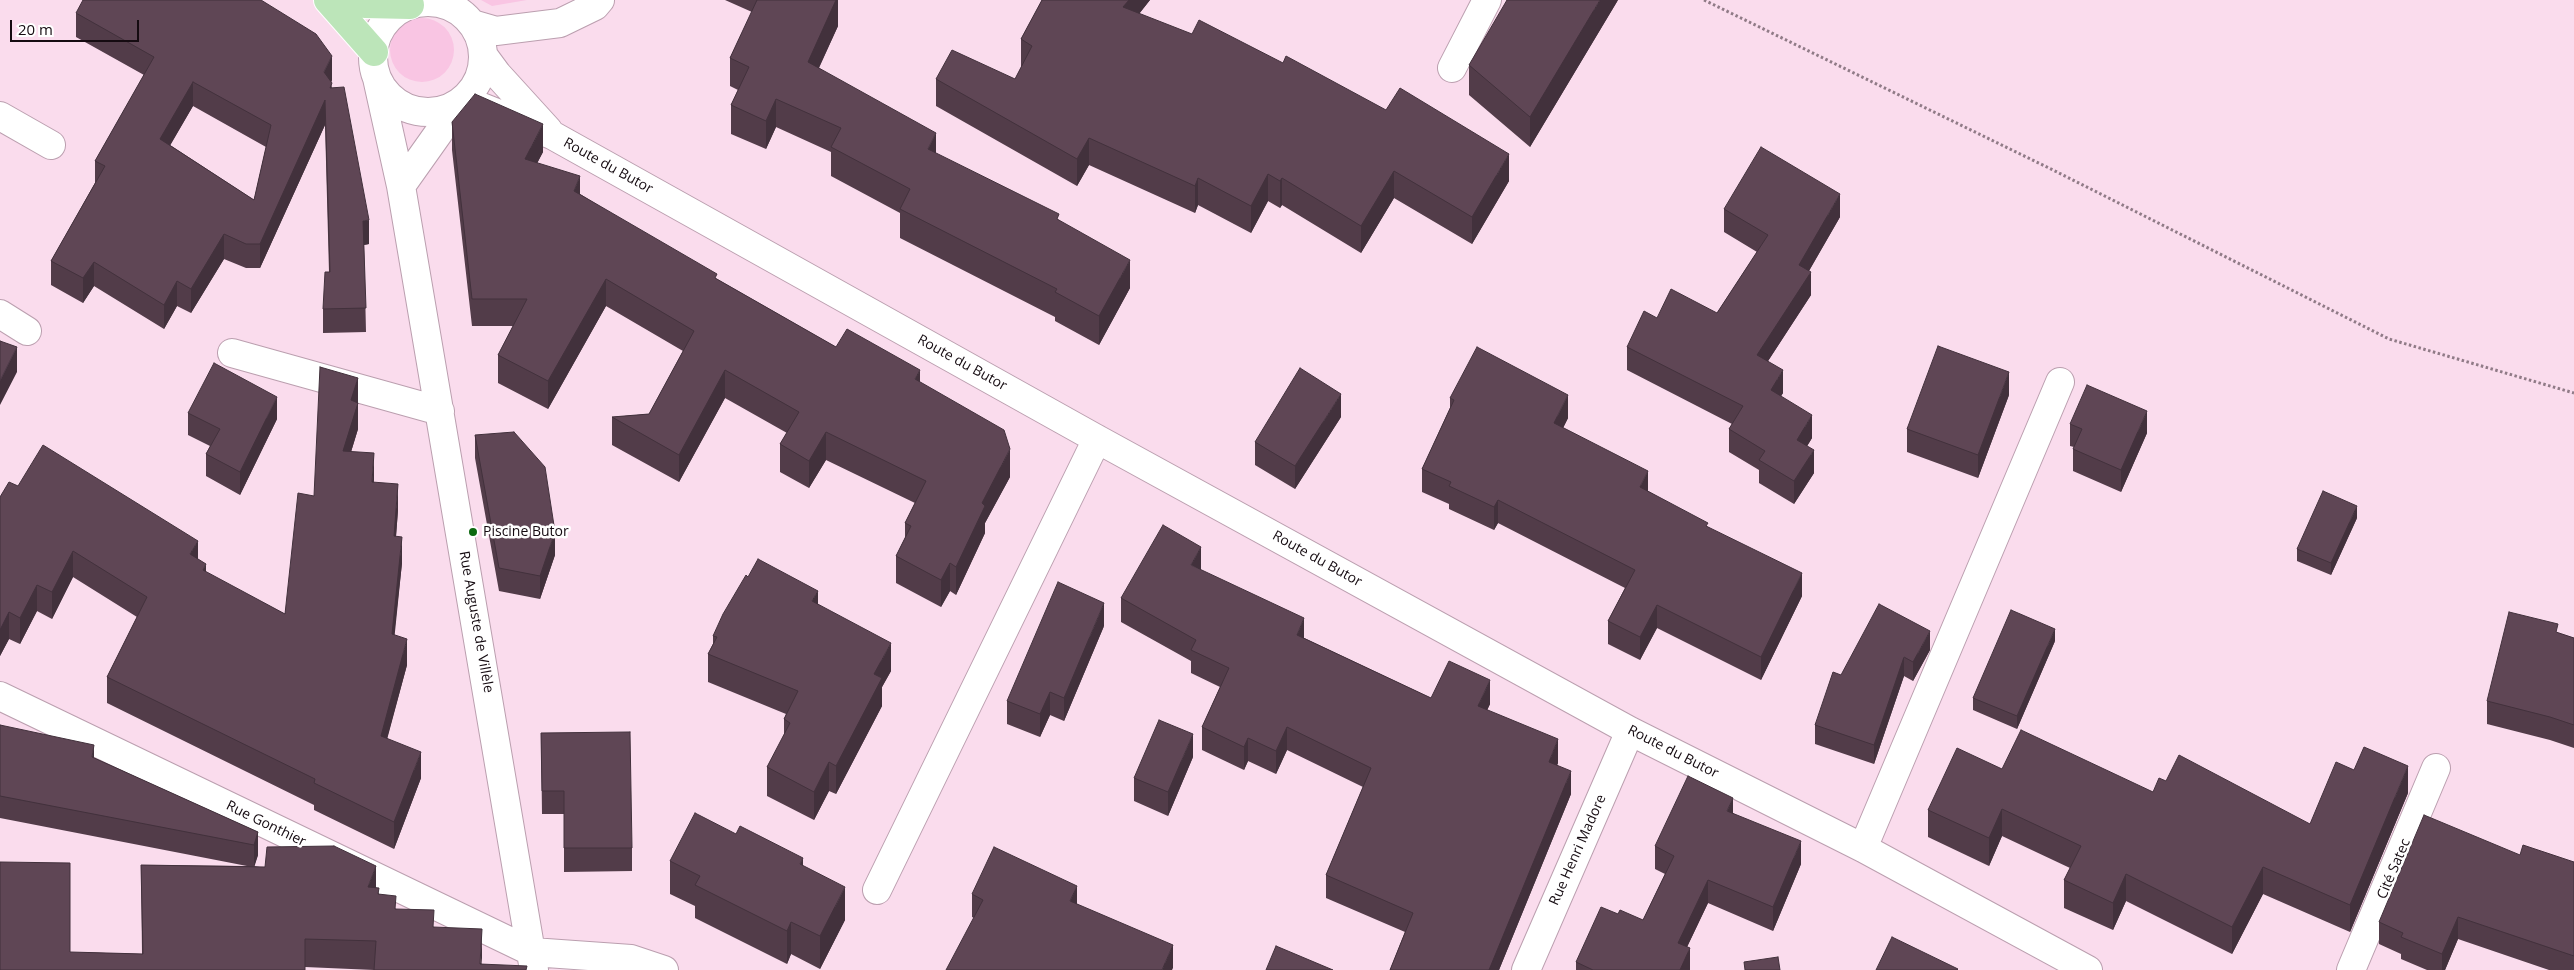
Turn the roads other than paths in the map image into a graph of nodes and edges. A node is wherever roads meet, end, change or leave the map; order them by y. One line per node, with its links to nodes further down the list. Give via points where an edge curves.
1 (328, 0): 8 (main road)
2 (353, 0): 5 (main road, via 365,4)
3 (600, 0): 6 (street, via 595,6 560,23 496,31)
4 (1487, 0): 9 (street)
5 (410, 5): 6 (street, via 427,2 445,5 460,12); 8 (street, via 385,23 377,37)
6 (472, 24): 7 (street, via 481,39)
7 (483, 55): 10 (street, via 482,71 475,87); 12 (street, Route du Butor)
8 (376, 65): 10 (street, via 386,93 399,104 414,111 432,112); 14 (street, Rue Auguste de Villèle)
9 (1452, 68)
10 (456, 104): 12 (street, Route du Butor); 14 (street)
11 (0, 116): 13 (street)
12 (552, 135): 20 (street, Route du Butor)
13 (51, 145)
14 (401, 186): 19 (street, Rue Auguste de Villèle)
15 (0, 314): 16 (street)
16 (27, 331)
17 (232, 353): 19 (street)
18 (2060, 382): 24 (street)
19 (440, 411): 26 (street, Rue Auguste de Villèle)
20 (1097, 439): 22 (street, Route du Butor); 25 (street)
21 (0, 696): 26 (street, Rue Gonthier)
22 (1630, 730): 24 (street, Route du Butor); 28 (street, Rue Henri Madore)
23 (2436, 768): 30 (street, Cité Satec)
24 (1863, 848): 29 (street, Route du Butor)
25 (878, 890)
26 (533, 961): 27 (street, via 631,959)
27 (664, 970)
28 (1526, 970)
29 (2088, 970)
30 (2351, 970)

